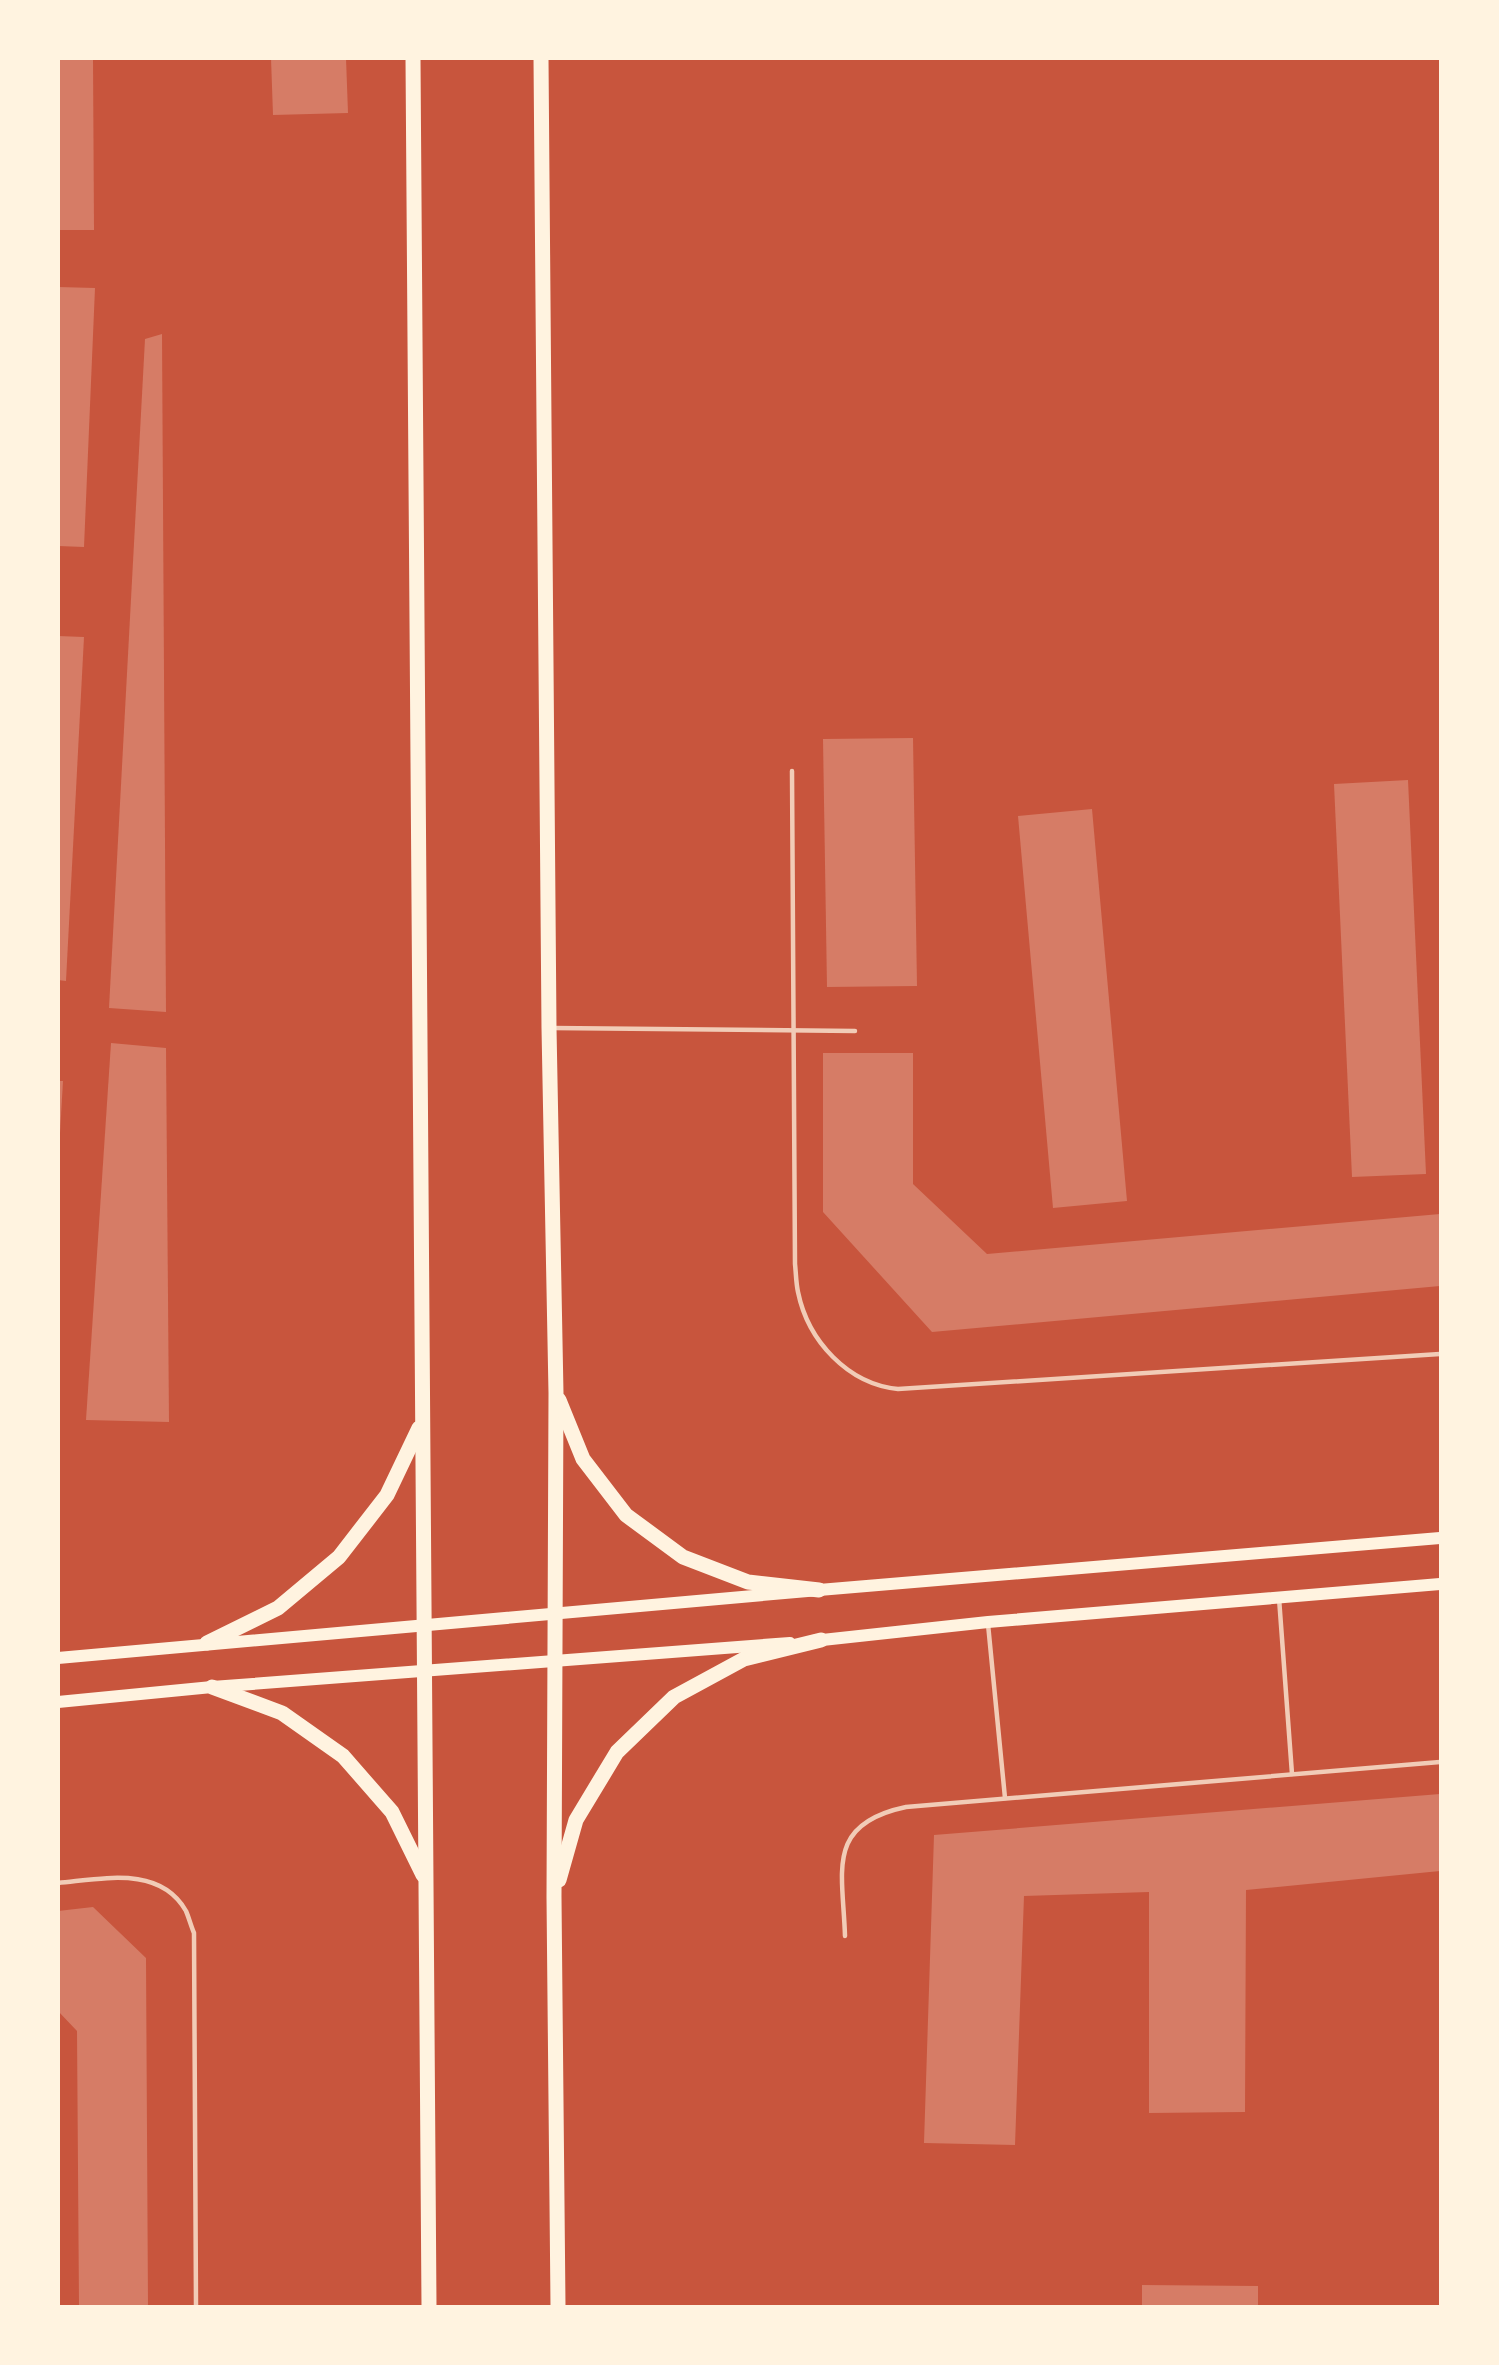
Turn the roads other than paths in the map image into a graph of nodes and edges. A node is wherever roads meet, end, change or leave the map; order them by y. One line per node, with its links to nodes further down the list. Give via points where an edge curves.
1 (413, 58): 9 (main road)
2 (541, 58): 4 (main road)
3 (792, 771): 5 (lane)
4 (549, 1028): 5 (lane); 8 (main road)
5 (793, 1030): 6 (lane); 7 (lane, via 798,1292 822,1346 870,1383 898,1389)
6 (855, 1031)
7 (1440, 1354)
8 (556, 1393): 12 (main road, via 583,1459 626,1515 683,1557 748,1582); 14 (main road)
9 (421, 1422): 16 (main road); 18 (main road, via 387,1495 339,1557 278,1608)
10 (1440, 1538): 12 (main road)
11 (1440, 1584): 13 (main road)
12 (819, 1590): 14 (main road)
13 (1279, 1598): 15 (main road); 25 (lane)
14 (556, 1613): 16 (main road); 20 (main road)
15 (988, 1622): 17 (main road); 26 (lane)
16 (423, 1624): 18 (main road); 21 (main road)
17 (821, 1640): 20 (main road); 29 (main road, via 744,1659 674,1697 650,1720 617,1752 576,1820)
18 (207, 1643): 19 (main road)
19 (58, 1658)
20 (555, 1661): 21 (main road); 29 (main road)
21 (424, 1671): 22 (main road); 27 (main road)
22 (212, 1687): 23 (main road); 27 (main road, via 282,1713 343,1756 392,1812)
23 (58, 1702)
24 (1440, 1762): 25 (lane)
25 (1292, 1774): 26 (lane)
26 (1005, 1798): 30 (lane, via 884,1811 850,1835 843,1853)
27 (426, 1880): 32 (main road)
28 (58, 1882): 31 (lane, via 120,1877 147,1881 171,1892 186,1911 194,1933)
29 (554, 1897): 33 (main road)
30 (845, 1936)
31 (196, 2307)
32 (429, 2307)
33 (558, 2307)

